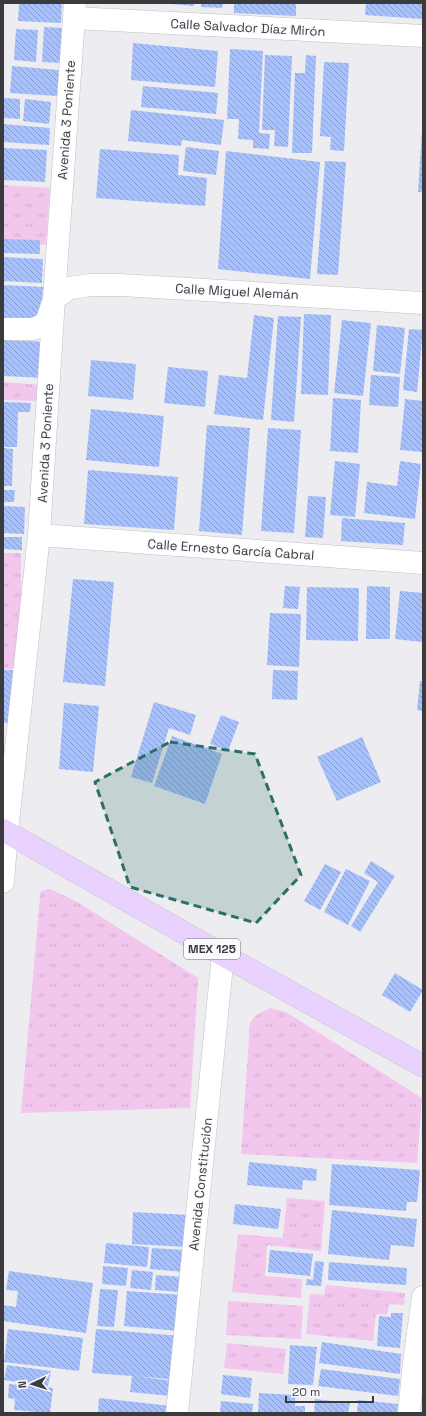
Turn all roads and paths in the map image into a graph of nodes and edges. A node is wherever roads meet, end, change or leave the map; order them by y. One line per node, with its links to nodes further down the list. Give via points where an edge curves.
1 (74, 11): 2 (street, Calle Salvador Díaz Mirón); 3 (street, Avenida 3 Poniente)
2 (423, 36)
3 (54, 299): 4 (street, Calle Miguel Alemán, via 70,288 121,284); 5 (street, via 46,323 34,329); 6 (street, Avenida 3 Poniente)
4 (423, 303)
5 (3, 329)
6 (39, 536): 7 (street, Calle Ernesto García Cabral); 8 (street, Avenida 3 Poniente)
7 (423, 563)
8 (5, 831): 9 (street, Avenida 3 Poniente); 10 (main road, MEX 125)
9 (3, 882)
10 (223, 955): 11 (main road, MEX 125); 13 (street, Avenida Constitución)
11 (423, 1066)
12 (423, 1297): 14 (street)
13 (177, 1413)
14 (409, 1413)

